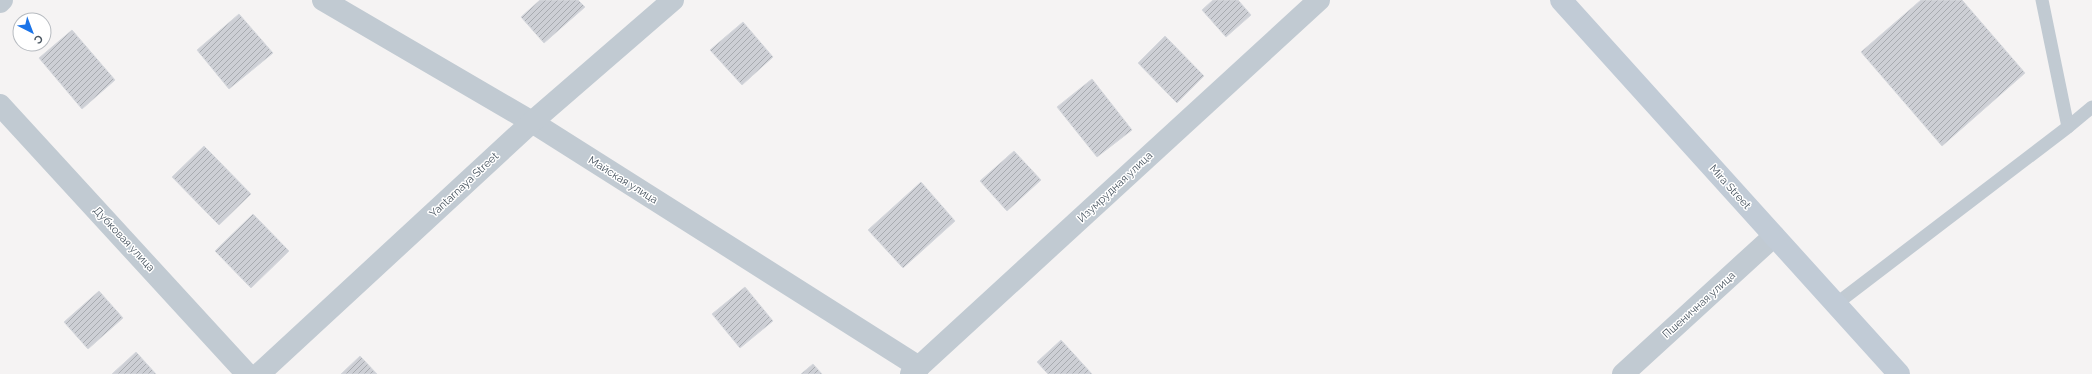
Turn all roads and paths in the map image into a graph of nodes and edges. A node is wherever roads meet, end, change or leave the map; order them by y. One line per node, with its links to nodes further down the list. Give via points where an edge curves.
1 (323, 0): 8 (street, Майская улица)
2 (673, 0): 8 (street, Yantarnaya Street)
3 (1319, 0): 12 (street, Изумрудная улица)
4 (1561, 0): 10 (main road, Mira Street)
5 (2042, 0): 9 (lane)
6 (0, 105): 13 (street, Дубковая улица)
7 (2092, 106): 9 (lane)
8 (532, 122): 12 (street, Майская улица); 14 (street, Yantarnaya Street)
9 (2068, 127): 11 (lane)
10 (1774, 236): 11 (main road, Mira Street); 15 (street, Пшеничная улица)
11 (1836, 304): 16 (main road, Mira Street)
12 (915, 370)
13 (247, 374)
14 (259, 374)
15 (1623, 374)
16 (1899, 374)

